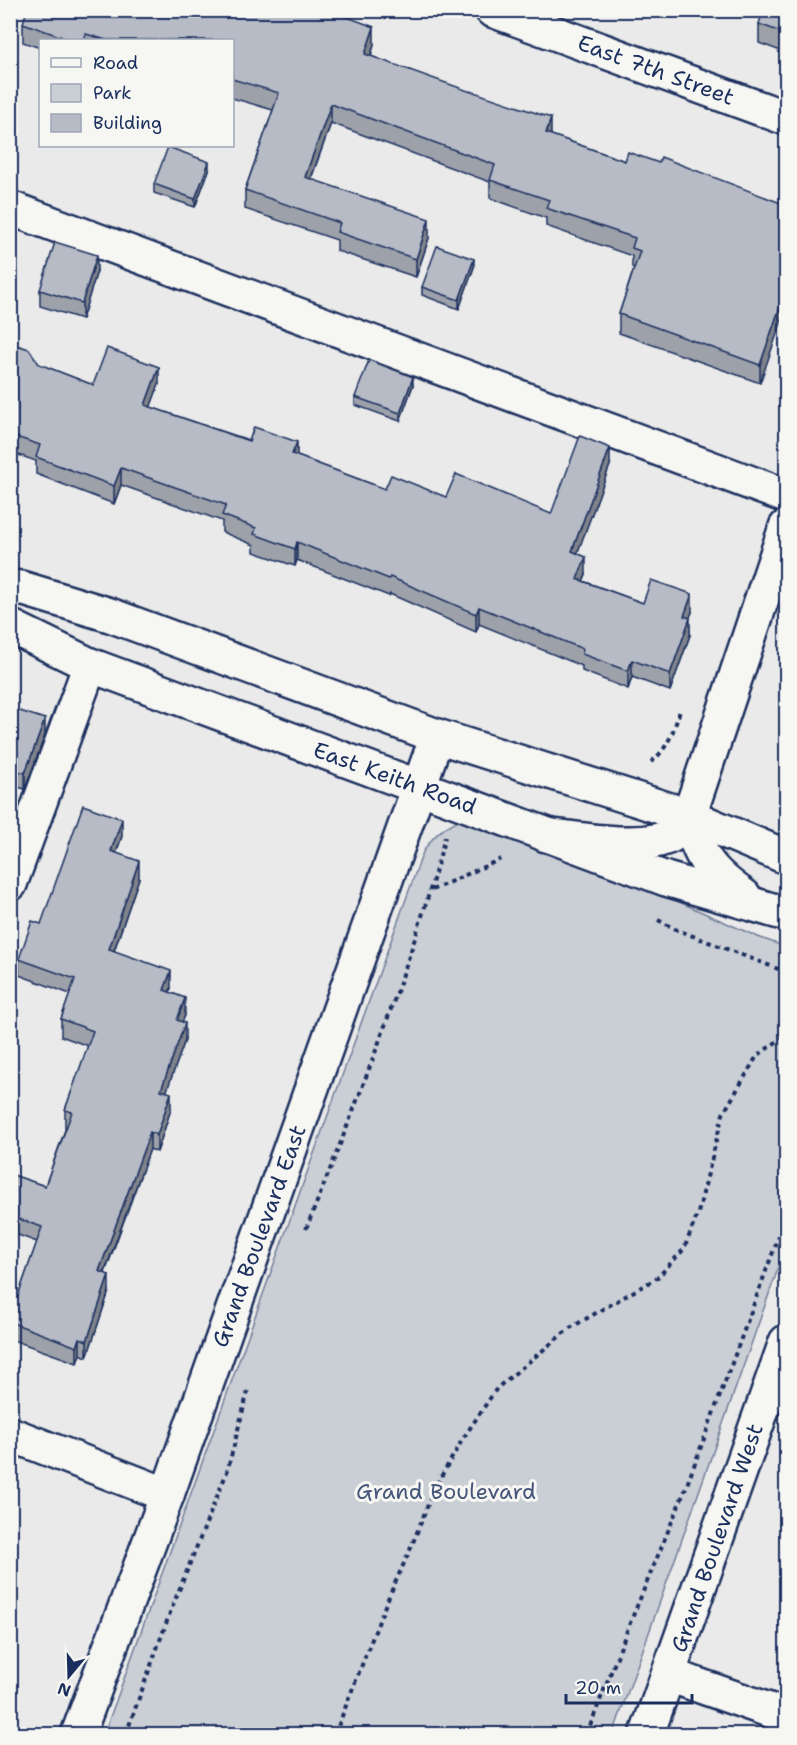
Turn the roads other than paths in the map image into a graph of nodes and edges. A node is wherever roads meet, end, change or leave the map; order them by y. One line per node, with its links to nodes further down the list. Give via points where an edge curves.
1 (492, 10): 2 (street, East 7th Street)
2 (786, 118)
3 (10, 208): 4 (street)
4 (786, 496)
5 (786, 527): 11 (street)
6 (10, 587): 9 (street, via 110,615)
7 (10, 626): 8 (street, East Keith Road)
8 (90, 665): 10 (street, East Keith Road); 14 (street)
9 (437, 736): 10 (street, Grand Boulevard East); 11 (street)
10 (419, 788): 12 (street, East Keith Road); 18 (street, Grand Boulevard East)
11 (689, 816): 12 (street, via 678,831 662,839 637,843); 13 (street); 15 (street, via 694,838 707,864 726,883)
12 (546, 835): 15 (street, East Keith Road, via 666,879)
13 (786, 857)
14 (10, 884)
15 (772, 910)
16 (786, 1342): 19 (street, Grand Boulevard West)
17 (10, 1434): 18 (street)
18 (167, 1495): 21 (street, Grand Boulevard East)
19 (669, 1675): 20 (street); 22 (street, Grand Boulevard West)
20 (786, 1716)
21 (78, 1734)
22 (647, 1734)

